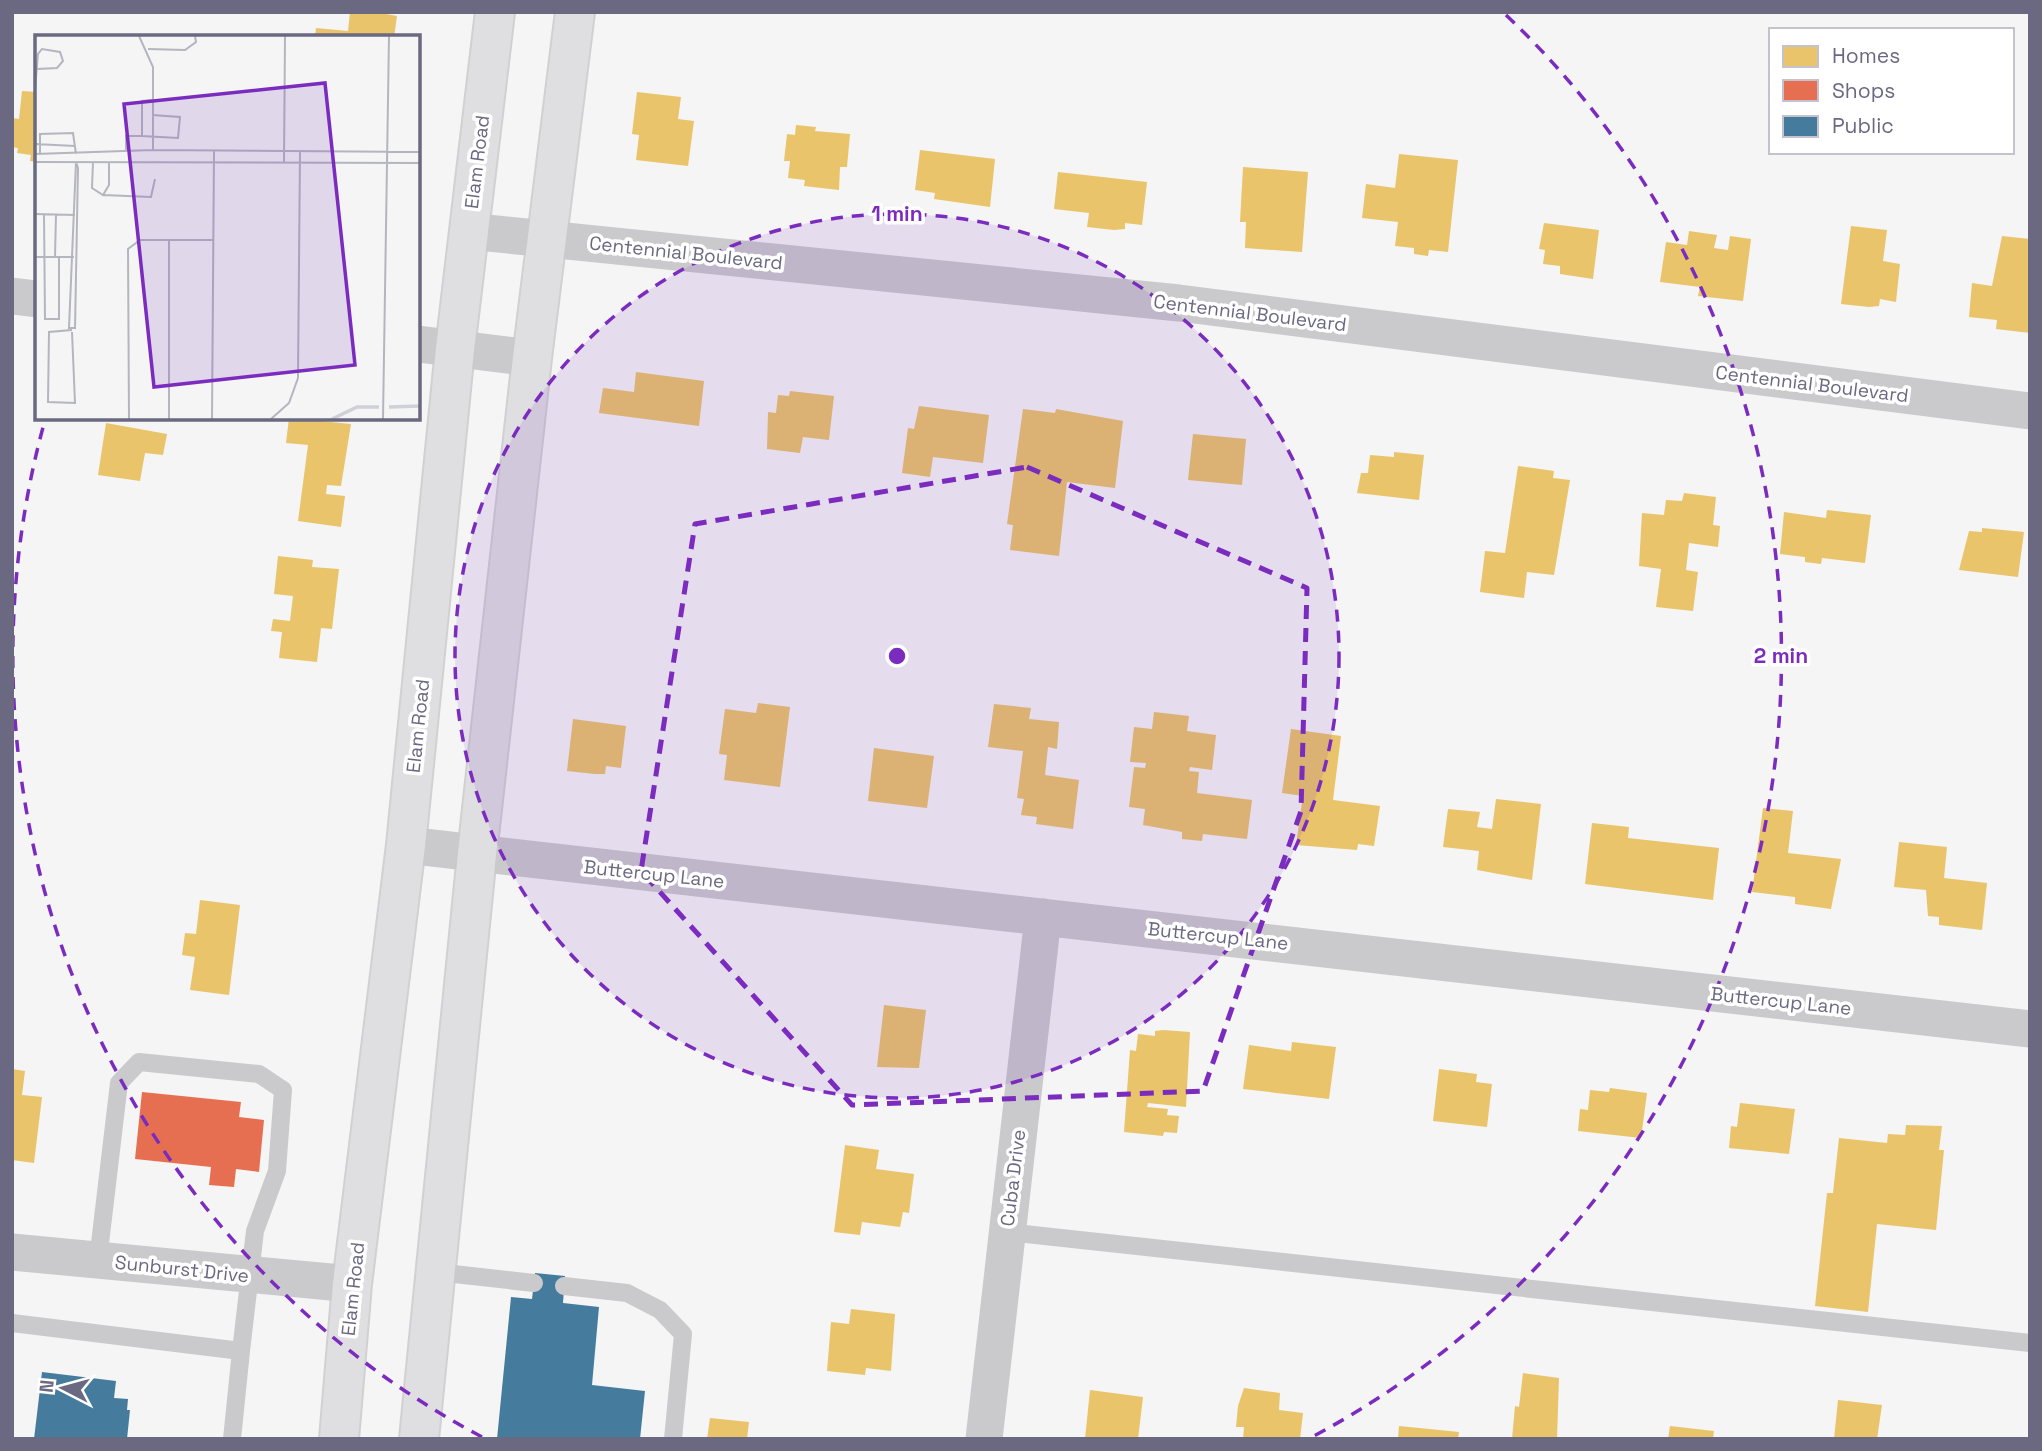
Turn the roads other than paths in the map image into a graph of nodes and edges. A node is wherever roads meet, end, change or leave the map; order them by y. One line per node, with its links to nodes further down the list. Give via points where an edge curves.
1 (495, 12): 3 (main road, Elam Road)
2 (575, 12): 4 (main road)
3 (468, 231): 4 (street, Centennial Boulevard); 7 (main road, Elam Road)
4 (547, 239): 8 (main road); 9 (street, Centennial Boulevard, via 1179,303)
5 (12, 296): 6 (street)
6 (35, 299)
7 (436, 347): 8 (street); 10 (main road, Elam Road)
8 (532, 358): 11 (main road)
9 (2030, 411)
10 (406, 845): 11 (street, Buttercup Lane); 20 (main road, Elam Road)
11 (477, 854): 12 (street, Buttercup Lane); 17 (main road)
12 (1043, 917): 13 (street, Buttercup Lane); 14 (street, Cuba Drive)
13 (2030, 1029)
14 (1007, 1232): 23 (lane); 29 (street, Cuba Drive)
15 (12, 1252): 16 (street, Sunburst Drive)
16 (98, 1260): 18 (street, Sunburst Drive); 18 (lane, via 119,1083 139,1062 259,1074 284,1090 277,1171 255,1231)
17 (436, 1272): 19 (lane); 27 (main road)
18 (248, 1276): 20 (street, Sunburst Drive); 24 (lane)
19 (534, 1283)
20 (352, 1284): 26 (main road, Elam Road)
21 (564, 1286): 28 (lane, via 626,1293 660,1310 683,1334)
22 (12, 1323): 24 (lane)
23 (2030, 1343)
24 (241, 1351): 25 (lane)
25 (232, 1439)
26 (339, 1439)
27 (419, 1439)
28 (673, 1439)
29 (984, 1439)

